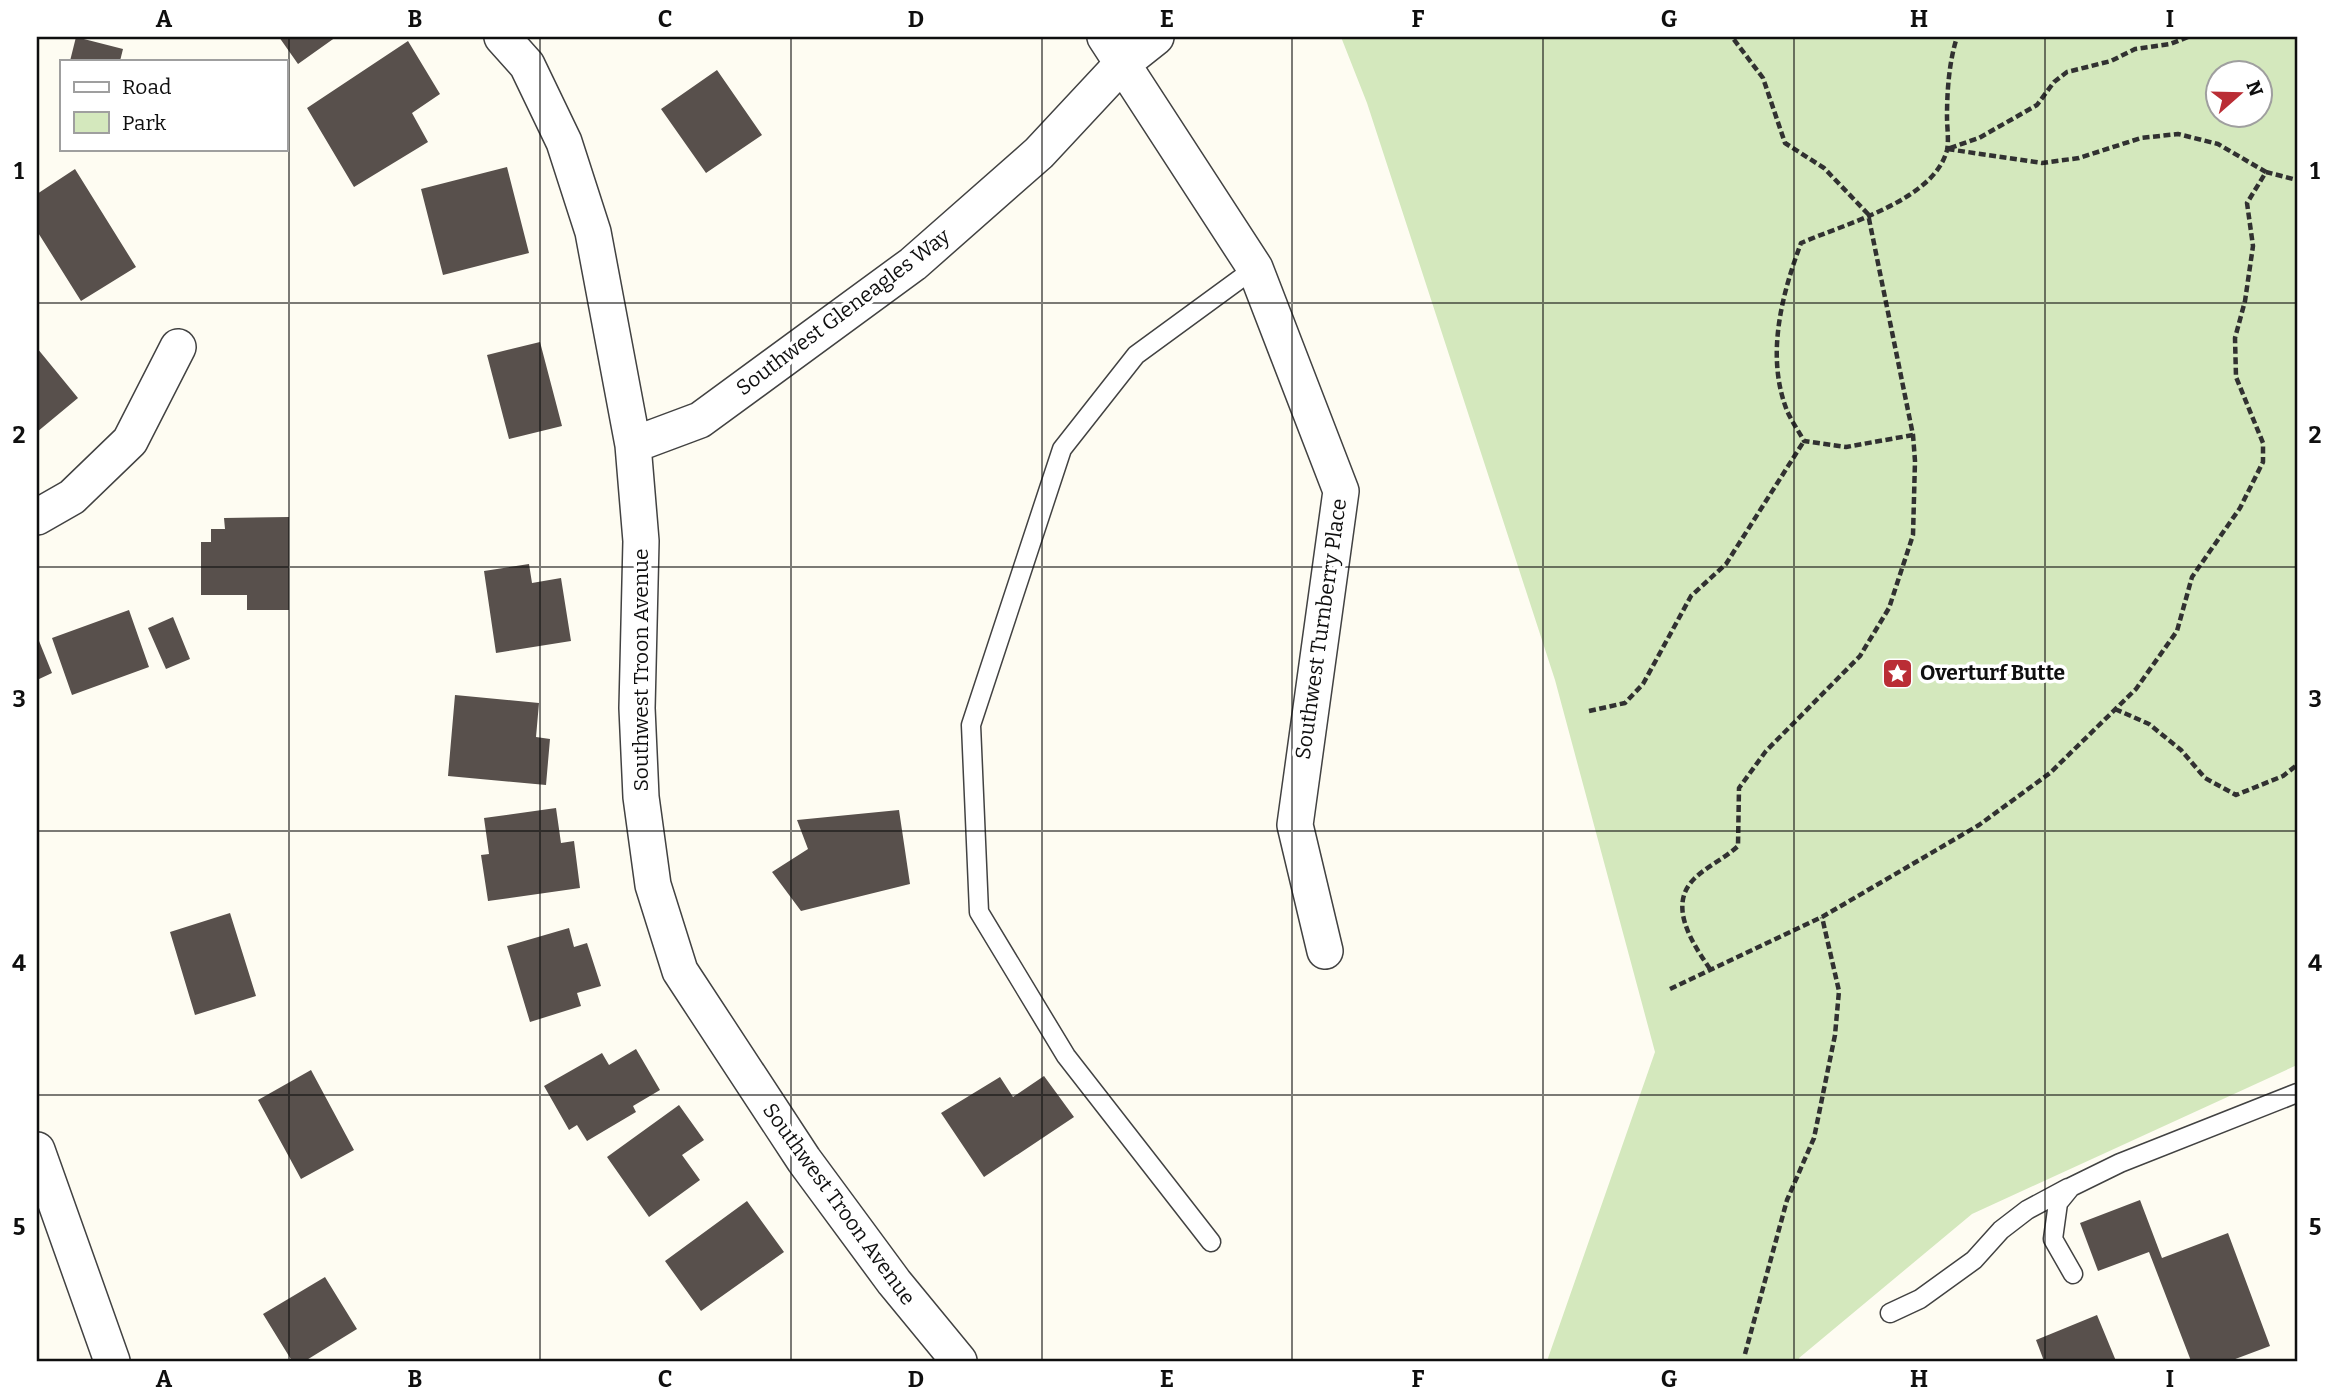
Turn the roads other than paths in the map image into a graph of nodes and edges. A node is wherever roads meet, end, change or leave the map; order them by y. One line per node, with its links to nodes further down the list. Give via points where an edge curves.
1 (502, 37): 6 (street, Southwest Troon Avenue, via 527,65 564,142 593,232)
2 (1156, 37): 3 (street, Southwest Gleneagles Way)
3 (1114, 50): 4 (street, Southwest Turnberry Place); 6 (street, Southwest Gleneagles Way, via 1039,153 914,264 700,420)
4 (1255, 268): 8 (street, Southwest Turnberry Place, via 1341,491 1295,825); 12 (lane, via 1136,355 1062,449 971,725 979,912 1066,1056)
5 (178, 347): 7 (street, via 130,441 72,497)
6 (633, 445): 16 (street, Southwest Troon Avenue, via 641,541 640,797 653,885 680,971 804,1160)
7 (37, 516)
8 (1325, 951)
9 (2297, 1093): 11 (lane)
10 (37, 1150): 15 (street)
11 (2071, 1187): 13 (lane, via 2058,1203 2053,1239); 14 (lane, via 2027,1210 1974,1260 1920,1299)
12 (1211, 1242)
13 (2073, 1274)
14 (1890, 1313)
15 (112, 1361)
16 (959, 1361)

